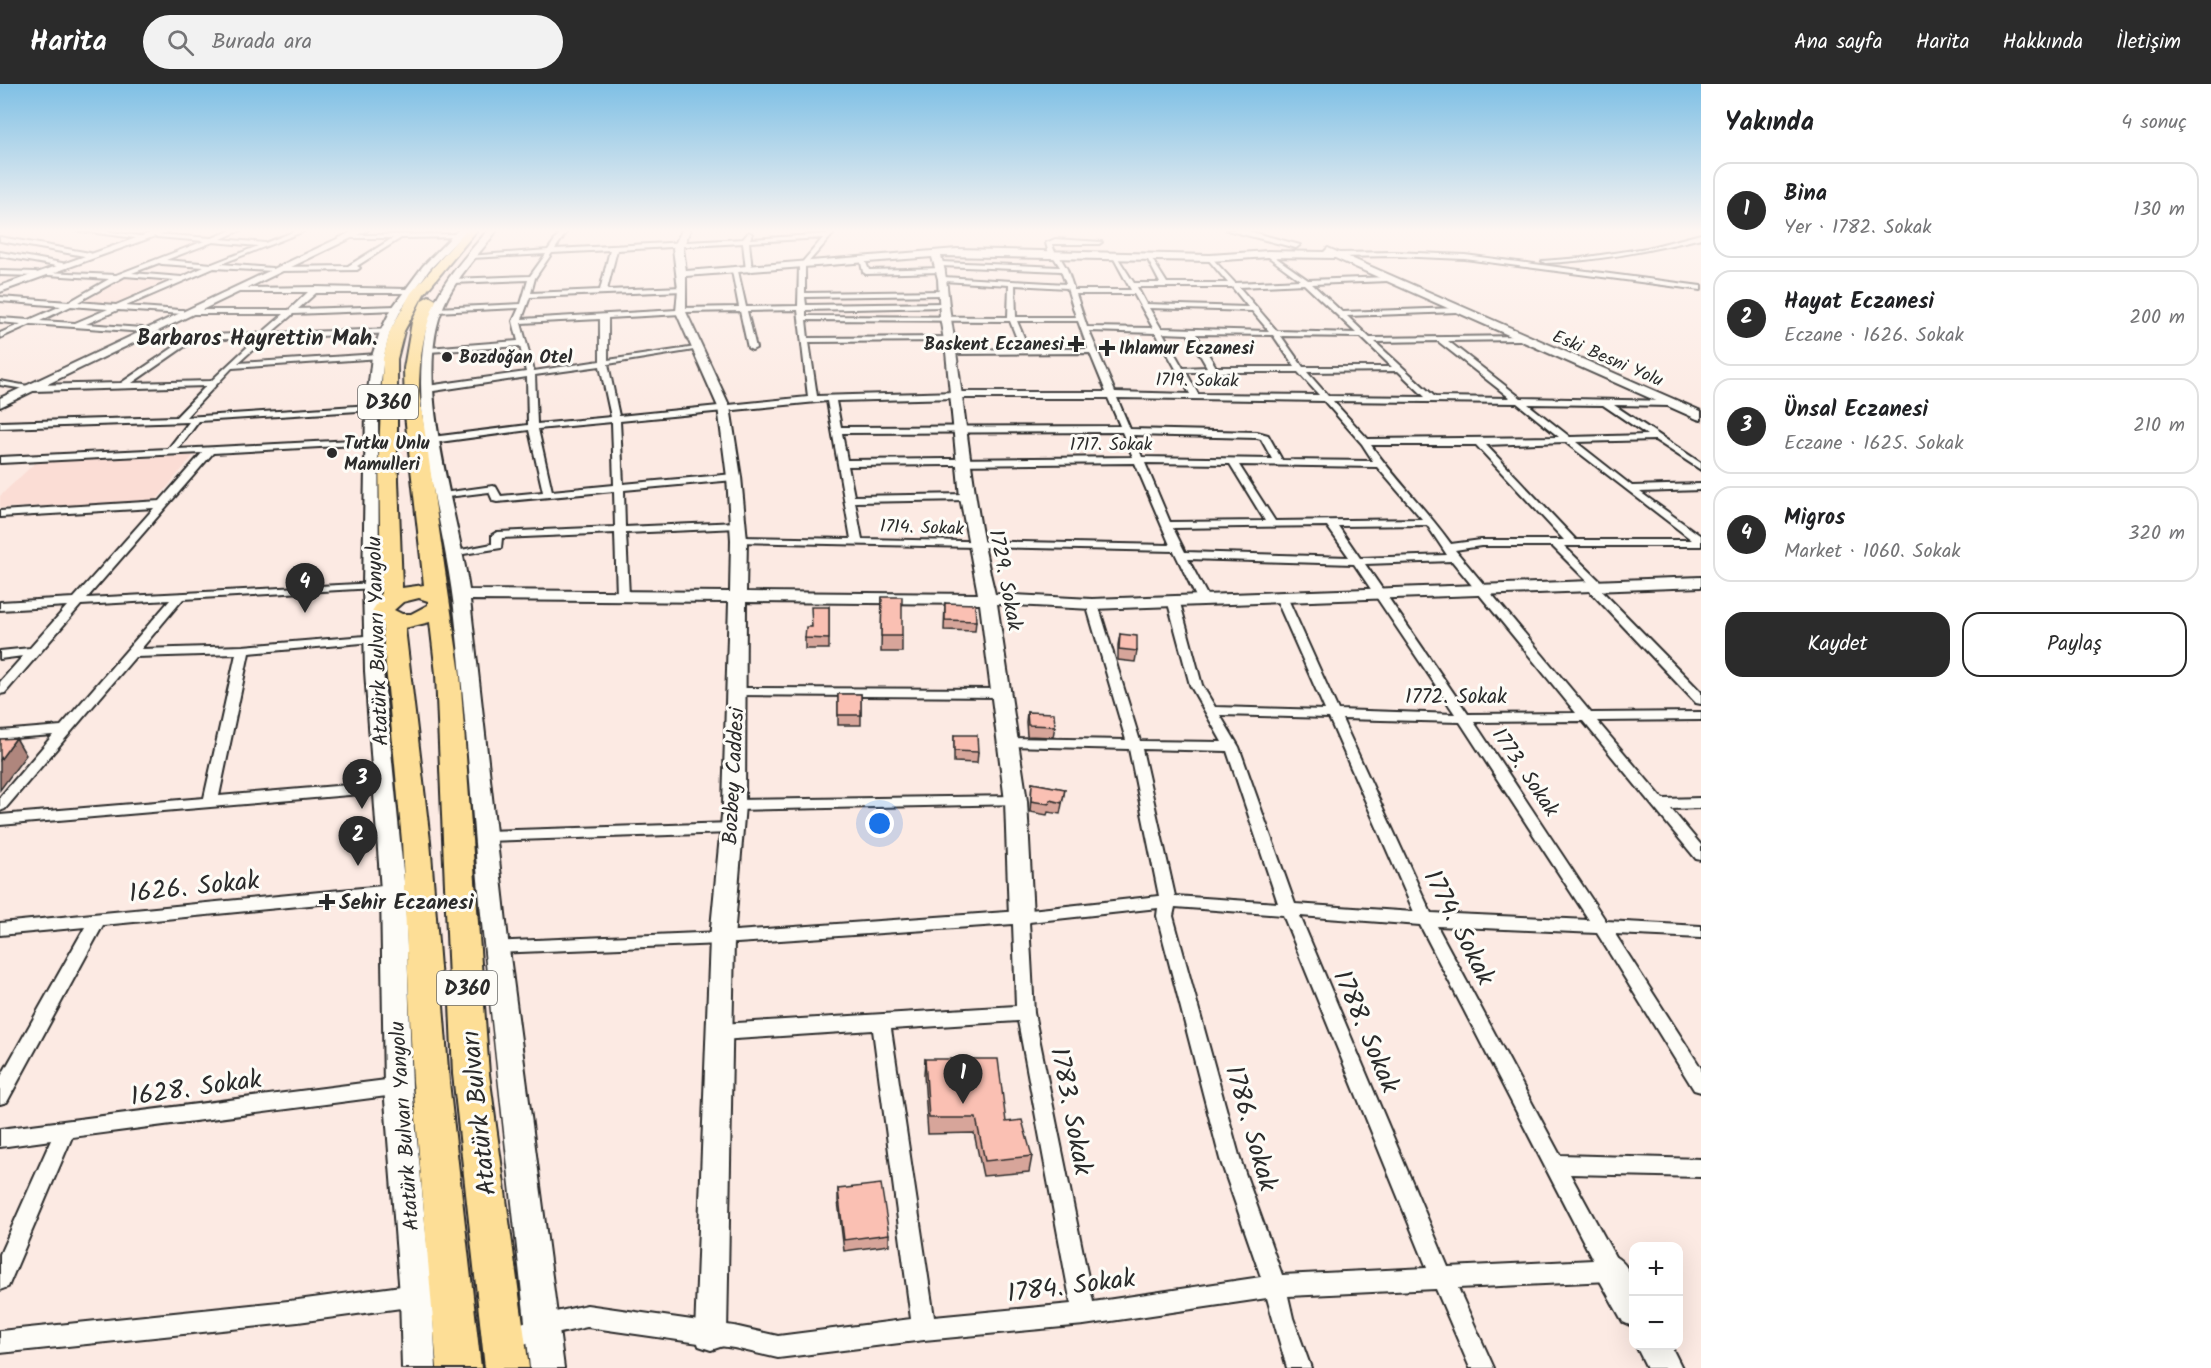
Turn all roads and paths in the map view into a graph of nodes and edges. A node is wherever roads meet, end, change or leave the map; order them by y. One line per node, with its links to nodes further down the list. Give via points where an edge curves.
1 (1069, 289): 53 (street)
2 (95, 290): 33 (street)
3 (160, 290): 37 (street)
4 (232, 290): 43 (street)
5 (238, 290): 6 (street); 43 (street)
6 (244, 290)
7 (315, 290): 44 (street)
8 (324, 290): 32 (street)
9 (409, 290): 32 (street, Atatürk Bulvarı Yanyolu)
10 (420, 290): 57 (highway, D360)
11 (435, 290): 161 (highway, Atatürk Bulvarı / D360, via 423,310 411,357 411,403)
12 (447, 290): 40 (street)
13 (529, 290): 29 (street)
14 (618, 290): 28 (street)
15 (682, 290): 42 (street, Bozbey Caddesi)
16 (739, 290): 38 (street)
17 (802, 290): 30 (street)
18 (867, 290): 30 (street)
19 (900, 290): 35 (street)
20 (923, 290): 49 (street)
21 (943, 290): 70 (street, 1729. Sokak)
22 (956, 290): 47 (street)
23 (1012, 290): 47 (street)
24 (1136, 290): 36 (street)
25 (1237, 290): 39 (street)
26 (1314, 290): 45 (street)
27 (1412, 290): 41 (street, Eski Besni Yolu)
28 (603, 292): 29 (street)
29 (527, 296): 34 (street)
30 (802, 296): 35 (street)
31 (0, 299): 33 (street)
32 (402, 299): 44 (street); 57 (street, Atatürk Bulvarı Yanyolu)
33 (70, 304): 37 (street); 52 (street)
34 (525, 306): 40 (street); 51 (street)
35 (801, 306): 38 (street); 48 (street)
36 (1143, 306): 39 (street); 56 (street)
37 (120, 307): 43 (street); 54 (street)
38 (742, 308): 42 (street); 71 (street)
39 (1253, 309): 59 (street)
40 (436, 310): 73 (street)
41 (1457, 310): 45 (street); 64 (street, Eski Besni Yolu)
42 (681, 311): 46 (street); 72 (street, Bozbey Caddesi)
43 (185, 312): 44 (street); 55 (street); 65 (street)
44 (290, 312): 61 (street)
45 (1340, 314): 62 (street)
46 (604, 316): 51 (street); 77 (street)
47 (1012, 317): 53 (street); 75 (street)
48 (802, 318): 49 (street); 66 (street)
49 (845, 318): 67 (street)
50 (0, 320): 52 (street)
51 (517, 321): 69 (street)
52 (32, 322): 54 (street); 60 (street)
53 (1083, 324): 56 (street); 74 (street)
54 (77, 325): 55 (street)
55 (142, 330): 87 (street)
56 (1158, 331): 58 (street); 80 (street)
57 (391, 332): 61 (street); 76 (street, Atatürk Bulvarı Yanyolu); 102 (highway, D360)
58 (1191, 332): 59 (street); 81 (street)
59 (1275, 333): 62 (street); 82 (street)
60 (0, 336)
61 (264, 336): 63 (street); 78 (street)
62 (1365, 337): 68 (street); 79 (street)
63 (193, 338): 65 (street); 86 (street)
64 (1519, 338): 68 (street); 99 (street, Eski Besni Yolu)
65 (134, 340): 87 (street)
66 (805, 340): 67 (street); 93 (street)
67 (844, 340): 70 (street)
68 (1442, 340): 97 (street)
69 (524, 343): 73 (street); 83 (street)
70 (951, 346): 75 (street); 89 (street, 1729. Sokak)
71 (752, 348)
72 (696, 349): 77 (street); 101 (street, Bozbey Caddesi)
73 (428, 350): 88 (street)
74 (1094, 351): 75 (street); 90 (street)
75 (1026, 352)
76 (378, 356): 78 (street); 102 (street, Atatürk Bulvarı Yanyolu)
77 (604, 364): 83 (street); 106 (street)
78 (230, 366): 85 (street)
79 (1402, 369): 82 (street); 96 (street)
80 (1180, 370): 81 (street); 91 (street)
81 (1213, 370): 82 (street)
82 (1300, 370): 95 (street)
83 (531, 374): 88 (street); 108 (street)
84 (0, 383): 87 (street)
85 (212, 383): 86 (street); 105 (street)
86 (122, 386): 87 (street)
87 (28, 387): 92 (street); 100 (street)
88 (427, 389): 114 (street)
89 (957, 395): 90 (street, 1719. Sokak); 94 (street, 1719. Sokak); 109 (street, 1729. Sokak)
90 (1114, 395): 91 (street, 1719. Sokak); 111 (street)
91 (1196, 397): 95 (street, 1719. Sokak)
92 (0, 398)
93 (813, 399): 94 (street, 1719. Sokak); 101 (street, 1719. Sokak)
94 (831, 399): 110 (street)
95 (1325, 399): 96 (street, 1719. Sokak); 115 (street)
96 (1432, 399): 97 (street, 1719. Sokak)
97 (1521, 401): 98 (street, 1719. Sokak); 113 (street)
98 (1604, 402): 99 (street, 1719. Sokak); 112 (street)
99 (1670, 403): 103 (street, Eski Besni Yolu)
100 (0, 404)
101 (724, 407): 106 (street, 1719. Sokak); 128 (street, Bozbey Caddesi)
102 (380, 408): 104 (street); 117 (street, Atatürk Bulvarı Yanyolu)
103 (1701, 416)
104 (196, 419): 105 (street); 119 (street)
105 (178, 420): 107 (street)
106 (616, 420): 108 (street, 1719. Sokak); 129 (street)
107 (0, 425)
108 (533, 427): 114 (street, 1719. Sokak); 132 (street)
109 (960, 428): 110 (street); 111 (street); 122 (street, 1729. Sokak)
110 (836, 430): 125 (street)
111 (1126, 431): 121 (street); 124 (street, via 1257,435 1265,438)
112 (1658, 437): 113 (street); 127 (street)
113 (1567, 439): 116 (street); 131 (street)
114 (432, 440): 133 (street)
115 (1365, 442): 116 (street); 126 (street)
116 (1478, 442): 146 (street)
117 (377, 450): 118 (street); 168 (street, Atatürk Bulvarı Yanyolu)
118 (209, 451): 119 (street); 136 (street)
119 (170, 453): 120 (street)
120 (0, 460)
121 (1138, 460): 122 (street, 1717. Sokak); 123 (street, 1717. Sokak); 141 (street)
122 (963, 461): 125 (street, 1717. Sokak); 134 (street, 1729. Sokak)
123 (1233, 462): 124 (street, 1717. Sokak); 139 (street)
124 (1279, 463): 126 (street, 1717. Sokak)
125 (842, 464): 135 (street)
126 (1380, 464): 138 (street)
127 (1701, 467)
128 (734, 477): 129 (street); 143 (street, Bozbey Caddesi)
129 (619, 486): 132 (street); 142 (street)
130 (1701, 487): 131 (street)
131 (1630, 489): 145 (street)
132 (548, 493): 133 (street, via 497,499 494,489)
133 (443, 496): 151 (street)
134 (968, 497): 135 (street); 148 (street, 1729. Sokak)
135 (848, 499): 144 (street)
136 (162, 504): 137 (street); 165 (street)
137 (0, 514)
138 (1430, 522): 140 (street); 149 (street)
139 (1272, 524): 140 (street); 141 (street)
140 (1331, 524): 153 (street, 1773. Sokak)
141 (1166, 525): 150 (street)
142 (621, 530): 143 (street, 1714. Sokak); 151 (street, 1714. Sokak, via 497,535 497,546); 159 (street)
143 (738, 532): 144 (street, 1714. Sokak); 160 (street, Bozbey Caddesi)
144 (857, 541): 148 (street, 1714. Sokak)
145 (1701, 542): 146 (street)
146 (1573, 543): 147 (street)
147 (1556, 544): 149 (street, via 1480,543); 155 (street)
148 (975, 545): 150 (street, 1714. Sokak); 162 (street, 1729. Sokak)
149 (1447, 548): 152 (street)
150 (1178, 552): 153 (street, 1714. Sokak); 164 (street)
151 (455, 554): 161 (street)
152 (1455, 558): 153 (street, 1714. Sokak); 156 (street)
153 (1357, 561): 157 (street, 1773. Sokak)
154 (1701, 582): 155 (street)
155 (1594, 585): 156 (street); 177 (street)
156 (1484, 591): 157 (street); 181 (street)
157 (1382, 595): 163 (street); 182 (street, 1773. Sokak)
158 (180, 596): 165 (street); 168 (street); 172 (street)
159 (623, 596): 160 (street); 161 (street)
160 (738, 598): 162 (street); 175 (street, Bozbey Caddesi)
161 (445, 599): 168 (highway, via 412,592); 197 (street, via 475,708); 233 (highway, Atatürk Bulvarı / D360, via 471,1074)
162 (988, 599): 167 (street); 176 (street, 1729. Sokak)
163 (1282, 599): 164 (street); 179 (street, 1774. Sokak)
164 (1204, 601): 166 (street)
165 (78, 602): 169 (street); 171 (street)
166 (1174, 603): 167 (street); 178 (street, 1788. Sokak, via 1196,685)
167 (1092, 604): 186 (street, 1786. Sokak)
168 (384, 605): 170 (street); 188 (street, Atatürk Bulvarı Yanyolu); 213 (highway, Atatürk Bulvarı / D360, via 416,841)
169 (0, 606)
170 (243, 650): 172 (street); 190 (street)
171 (34, 651): 173 (street); 174 (street)
172 (129, 653): 183 (street)
173 (0, 655)
174 (0, 690)
175 (738, 692): 176 (street); 193 (street, Bozbey Caddesi)
176 (1003, 693): 185 (street, 1729. Sokak)
177 (1701, 700)
178 (1211, 711): 179 (street, 1772. Sokak); 187 (street, 1788. Sokak)
179 (1334, 715): 182 (street, 1772. Sokak); 203 (street, 1774. Sokak)
180 (1701, 716): 181 (street, 1772. Sokak)
181 (1585, 717): 182 (street, 1772. Sokak); 192 (street)
182 (1463, 718): 205 (street, 1773. Sokak)
183 (65, 730): 184 (street); 194 (street)
184 (0, 735)
185 (1009, 742): 186 (street); 189 (street, 1729. Sokak)
186 (1135, 747): 187 (street); 200 (street, 1786. Sokak)
187 (1232, 747): 201 (street, 1788. Sokak)
188 (384, 787): 190 (street); 199 (street, Atatürk Bulvarı Yanyolu)
189 (1016, 801): 193 (street); 202 (street, 1729. Sokak)
190 (210, 802): 195 (street)
191 (1701, 803): 192 (street)
192 (1658, 804): 198 (street)
193 (734, 805): 196 (street, Bozbey Caddesi)
194 (0, 806)
195 (0, 820)
196 (731, 828): 197 (street); 208 (street, Bozbey Caddesi)
197 (486, 836): 209 (street)
198 (1701, 855)
199 (393, 891): 204 (street, 1626. Sokak); 215 (street, Atatürk Bulvarı Yanyolu)
200 (1168, 901): 201 (street); 202 (street); 224 (street, 1786. Sokak, via 1166,916 1230,1159)
201 (1288, 908): 203 (street); 223 (street, 1788. Sokak)
202 (1021, 917): 208 (street); 210 (street, 1783. Sokak)
203 (1425, 919): 205 (street); 219 (street, 1774. Sokak)
204 (98, 921): 206 (street, 1626. Sokak); 216 (street)
205 (1602, 926): 207 (street); 214 (street, 1773. Sokak)
206 (0, 930)
207 (1701, 932)
208 (722, 938): 209 (street); 212 (street, Bozbey Caddesi)
209 (497, 947): 228 (street)
210 (1025, 1013): 211 (street); 227 (street, 1783. Sokak)
211 (881, 1023): 212 (street); 229 (street)
212 (720, 1032): 230 (street, Bozbey Caddesi)
213 (431, 1082): 215 (street, 1628. Sokak); 235 (highway, Atatürk Bulvarı / D360)
214 (1701, 1084)
215 (398, 1087): 217 (street, 1628. Sokak); 225 (street, Atatürk Bulvarı Yanyolu)
216 (0, 1096)
217 (65, 1132): 218 (street, 1628. Sokak); 222 (street)
218 (0, 1138)
219 (1554, 1164): 220 (street); 221 (street, 1774. Sokak)
220 (1701, 1168)
221 (1610, 1270): 223 (street, 1784. Sokak); 226 (street)
222 (0, 1278)
223 (1442, 1278): 224 (street, 1784. Sokak); 238 (street, 1788. Sokak)
224 (1275, 1286): 227 (street, 1784. Sokak); 237 (street, 1786. Sokak)
225 (416, 1295): 231 (street); 234 (street, Atatürk Bulvarı Yanyolu)
226 (1629, 1302)
227 (1084, 1314): 229 (street, 1784. Sokak)
228 (542, 1326): 230 (street, 1784. Sokak, via 587,1316); 233 (street, 1784. Sokak); 236 (street)
229 (924, 1329): 230 (street, 1784. Sokak, via 778,1347)
230 (711, 1334)
231 (0, 1342)
232 (1655, 1350): 239 (street)
233 (506, 1354)
234 (419, 1368)
235 (459, 1368)
236 (547, 1368)
237 (1299, 1368)
238 (1482, 1368)
239 (1665, 1368)

